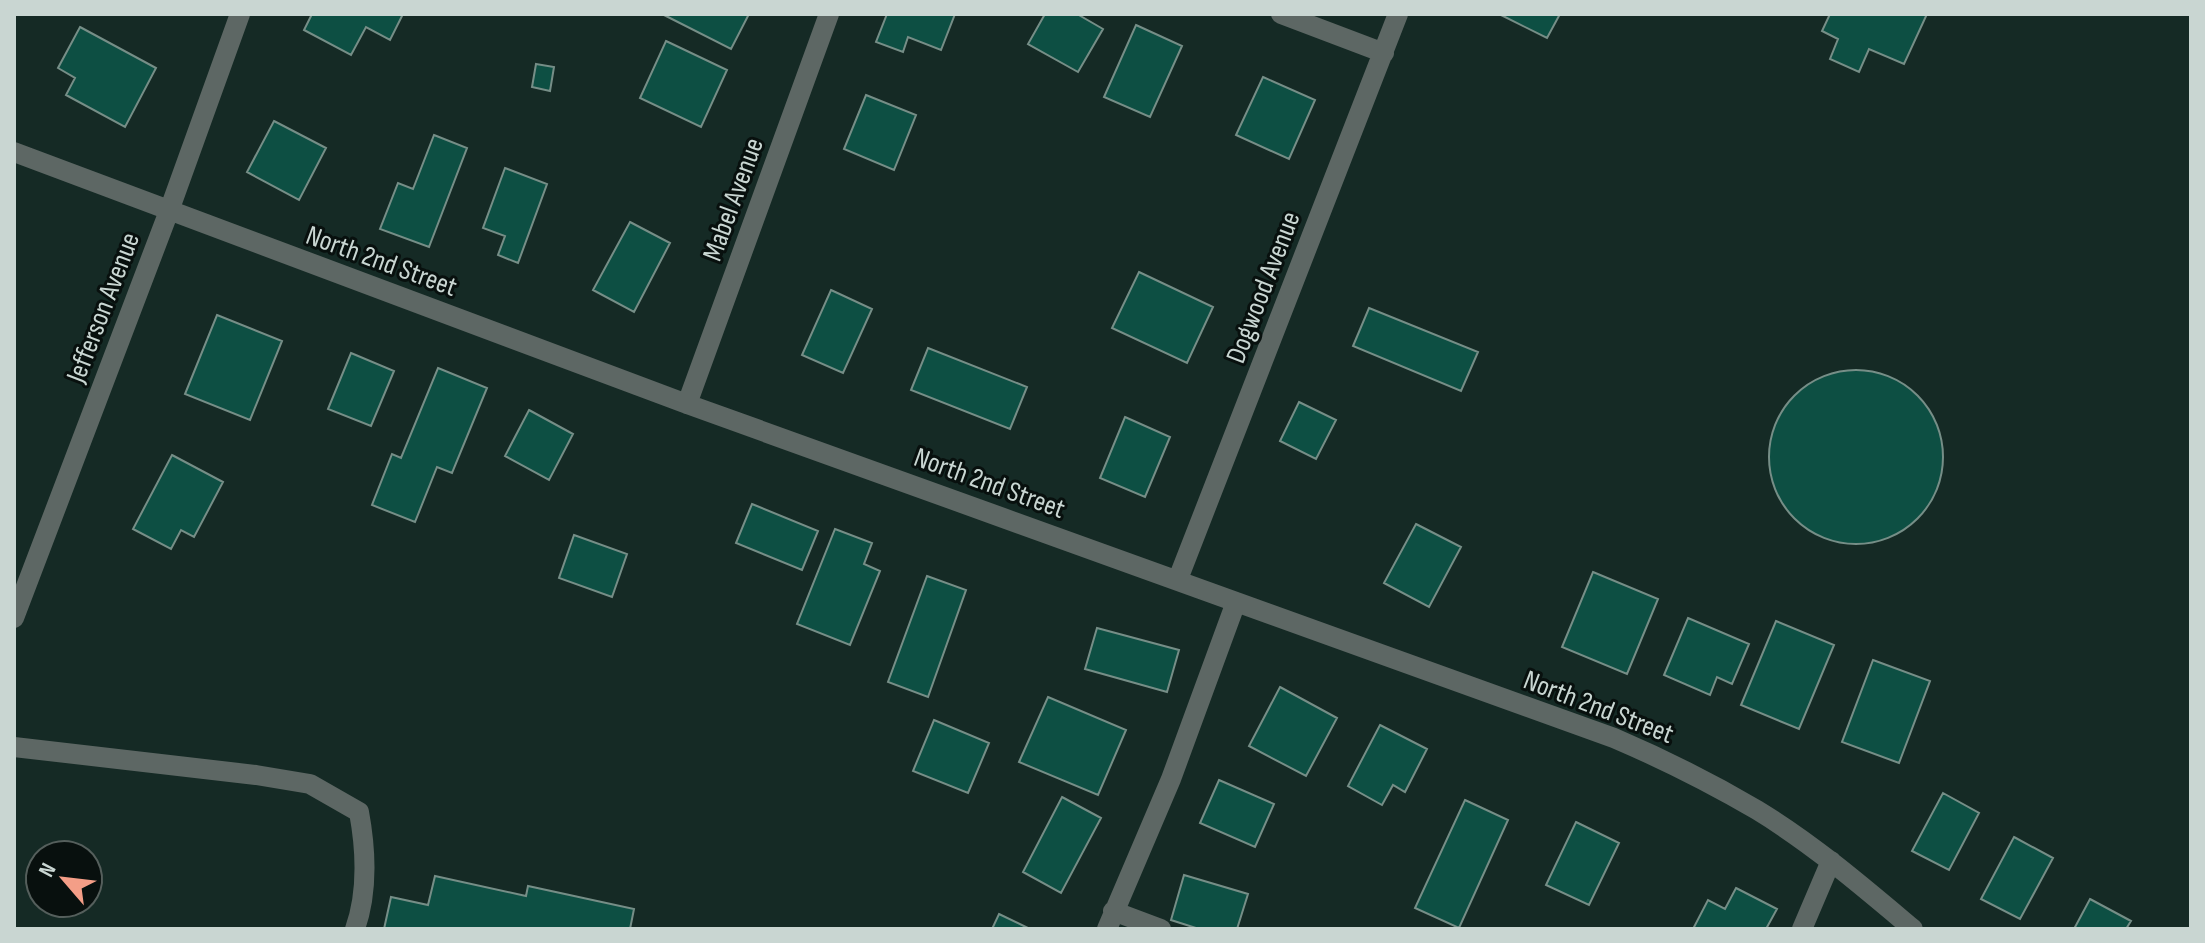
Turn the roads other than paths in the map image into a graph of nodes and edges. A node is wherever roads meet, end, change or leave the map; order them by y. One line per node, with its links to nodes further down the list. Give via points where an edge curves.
1 (240, 14): 7 (street, Jefferson Avenue)
2 (829, 14): 8 (street, Mabel Avenue)
3 (1281, 14): 5 (street)
4 (1398, 14): 5 (street, Dogwood Avenue)
5 (1384, 53): 9 (street, Dogwood Avenue)
6 (14, 152): 7 (street, North 2nd Street)
7 (169, 211): 8 (street, North 2nd Street); 11 (street, Jefferson Avenue)
8 (687, 404): 9 (street, North 2nd Street)
9 (1178, 579): 10 (street, North 2nd Street)
10 (1236, 602): 13 (street, North 2nd Street, via 1655,755 1758,810); 14 (street, via 1171,779)
11 (14, 618)
12 (14, 747): 15 (street, via 256,775 310,784 337,798 359,812 365,844)
13 (1831, 861): 17 (street); 18 (street, North 2nd Street)
14 (1110, 920): 16 (street)
15 (355, 929)
16 (1161, 929)
17 (1802, 929)
18 (1913, 929)

